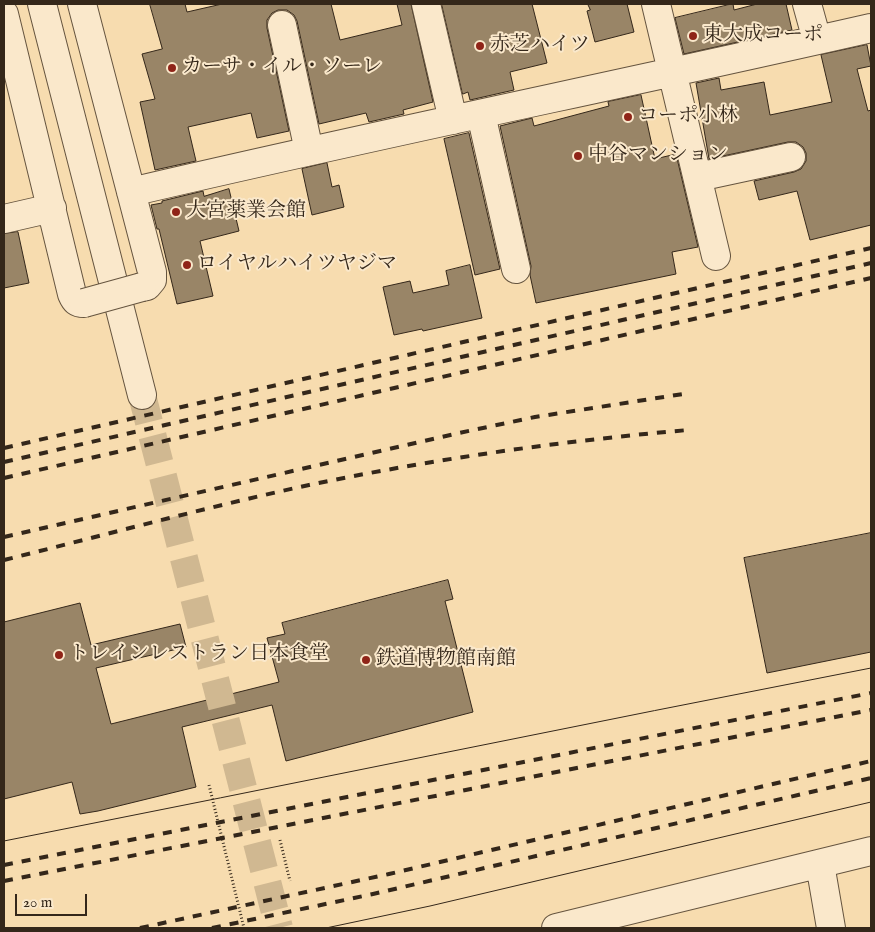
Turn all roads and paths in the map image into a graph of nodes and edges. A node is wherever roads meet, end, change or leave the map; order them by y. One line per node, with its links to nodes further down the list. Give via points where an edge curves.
1 (42, 4): 21 (street)
2 (82, 4): 16 (street)
3 (426, 4): 12 (street)
4 (656, 4): 10 (street)
5 (807, 4): 9 (street)
6 (4, 14): 17 (street)
7 (282, 25): 13 (street)
8 (871, 28): 9 (street)
9 (817, 40): 10 (street)
10 (674, 73): 11 (street); 15 (street)
11 (481, 114): 12 (street); 20 (street)
12 (453, 120): 13 (street)
13 (309, 151): 16 (street)
14 (791, 157): 15 (street)
15 (698, 177): 19 (street)
16 (131, 192): 17 (street, bridge, via 152,280 142,288 84,303 74,300)
17 (52, 208): 18 (street)
18 (4, 219)
19 (716, 256)
20 (516, 269)
21 (142, 395)
22 (209, 785): 28 (path)
23 (280, 840): 26 (path)
24 (871, 851): 25 (street)
25 (820, 864): 27 (street); 30 (street)
26 (290, 881)
27 (648, 917): 29 (street)
28 (244, 928)
29 (556, 928)
30 (831, 928)

